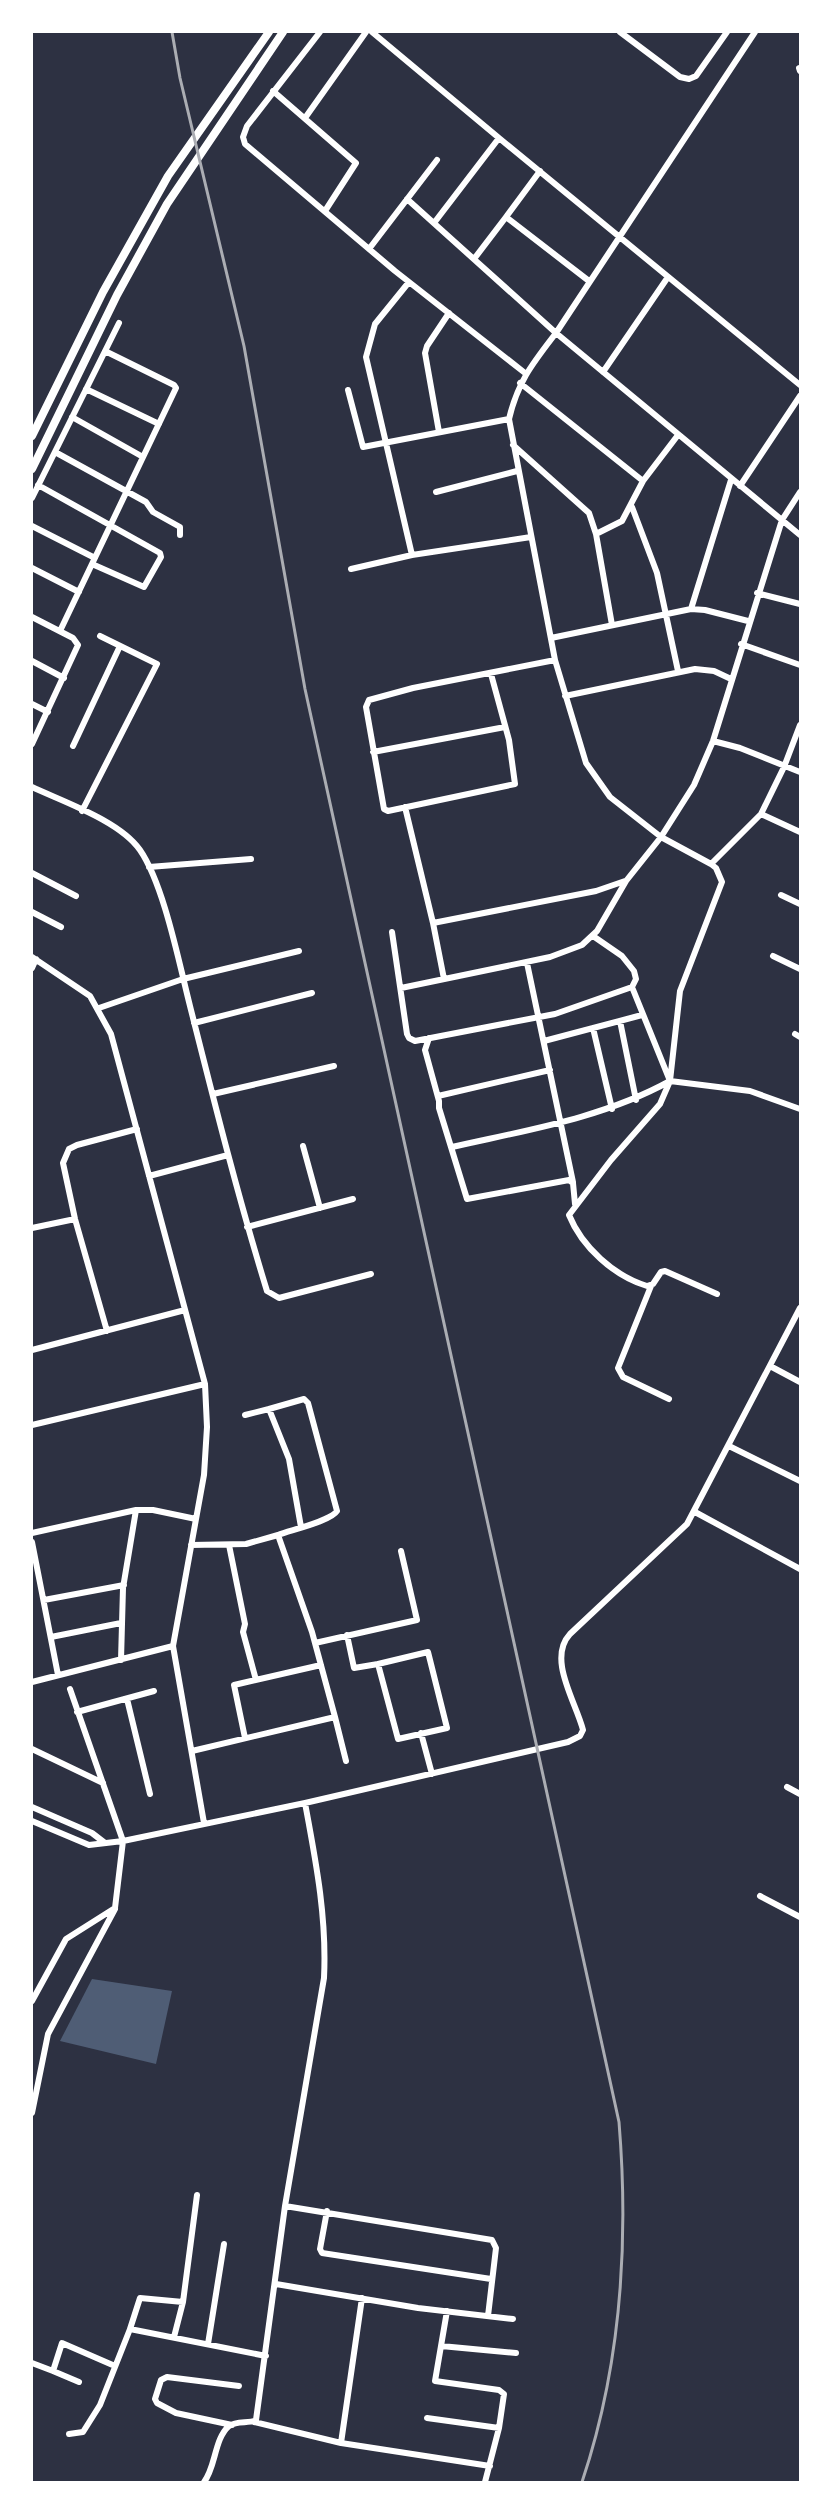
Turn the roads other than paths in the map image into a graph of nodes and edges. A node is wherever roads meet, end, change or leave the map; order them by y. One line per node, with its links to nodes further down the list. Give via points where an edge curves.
1 (269, 32): 40 (main road, via 168,176 103,292)
2 (283, 32): 45 (main road, via 167,204 117,295)
3 (320, 32): 9 (street)
4 (366, 32): 10 (street)
5 (372, 32): 11 (street)
6 (620, 32): 7 (street, via 680,77 689,79 696,76)
7 (727, 32)
8 (755, 32): 18 (street)
9 (273, 91): 10 (street); 15 (street, via 248,126 244,141)
10 (305, 117): 15 (street, via 356,163)
11 (499, 138): 13 (street); 17 (street)
12 (437, 160): 14 (street)
13 (540, 171): 16 (street); 18 (street)
14 (407, 199): 17 (street); 19 (street)
15 (325, 211): 19 (street)
16 (506, 218): 20 (street); 22 (street)
17 (434, 223): 20 (street)
18 (619, 234): 21 (street); 22 (street)
19 (369, 249): 23 (street)
20 (474, 259): 26 (street)
21 (668, 277): 28 (street); 31 (street)
22 (589, 281): 26 (street)
23 (409, 282): 24 (street); 41 (street, via 375,324 366,348)
24 (449, 313): 29 (street); 38 (street, via 425,353)
25 (119, 323): 27 (street)
26 (556, 333): 28 (street); 29 (street)
27 (105, 351): 32 (street); 37 (street, via 174,385 175,391)
28 (603, 372): 39 (street)
29 (525, 374): 30 (street)
30 (520, 383): 36 (street); 48 (street)
31 (801, 385)
32 (87, 389): 35 (street); 37 (street)
33 (348, 390): 41 (street, via 363,447)
34 (801, 396): 50 (street)
35 (72, 417): 43 (street); 44 (street)
36 (509, 419): 38 (street); 42 (street)
37 (159, 424): 44 (street)
38 (439, 432): 41 (street)
39 (678, 435): 47 (street); 48 (street)
40 (32, 436)
41 (387, 444): 63 (street)
42 (512, 445): 46 (street); 59 (street, via 585,508)
43 (55, 452): 49 (street); 51 (street)
44 (143, 457): 51 (street)
45 (32, 469)
46 (517, 471): 52 (street); 62 (street)
47 (730, 480): 50 (street); 70 (street)
48 (643, 481): 55 (street)
49 (38, 485): 54 (street); 57 (street)
50 (740, 486): 56 (street)
51 (127, 491): 57 (street); 61 (street, via 180,527)
52 (436, 492)
53 (801, 492): 56 (street)
54 (32, 498)
55 (632, 507): 59 (street, via 622,521); 71 (street, via 654,564)
56 (782, 520): 60 (street); 68 (street)
57 (111, 525): 64 (street); 64 (street, via 160,553 161,560 144,587)
58 (32, 526): 64 (street)
59 (596, 534): 74 (street)
60 (801, 534)
61 (180, 535)
62 (531, 537): 63 (street); 77 (street)
63 (412, 555): 66 (street)
64 (94, 561): 67 (street)
65 (32, 568): 67 (street)
66 (351, 570)
67 (79, 592): 75 (street)
68 (757, 593): 69 (street); 73 (street)
69 (801, 604)
70 (691, 609): 71 (street); 73 (street)
71 (666, 614): 74 (street); 83 (street)
72 (32, 617): 75 (street)
73 (748, 621): 78 (street)
74 (612, 626): 77 (street)
75 (60, 631): 85 (street, via 78,645)
76 (100, 636): 79 (street)
77 (551, 638): 80 (street)
78 (741, 644): 82 (street); 86 (street)
79 (120, 646): 94 (street); 100 (street, via 157,664)
80 (555, 660): 84 (street); 87 (street)
81 (32, 661): 85 (street)
82 (801, 665)
83 (678, 671): 86 (street, via 705,669); 87 (street)
84 (490, 674): 91 (street); 95 (street, via 369,700 366,707)
85 (64, 678): 89 (street)
86 (731, 679): 92 (street)
87 (565, 696): 103 (street, via 586,764 595,778 610,796)
88 (32, 704): 89 (street)
89 (48, 712): 93 (street)
90 (801, 725): 96 (street)
91 (505, 727): 95 (street); 99 (street, via 515,784)
92 (713, 741): 96 (street); 103 (street, via 694,785)
93 (32, 744)
94 (73, 746)
95 (373, 752): 99 (street, via 384,809)
96 (784, 767): 97 (street); 101 (street)
97 (801, 772)
98 (32, 787): 100 (street)
99 (405, 807): 113 (street)
100 (82, 811): 106 (street, via 130,839)
101 (761, 814): 102 (street); 105 (street)
102 (801, 832)
103 (661, 837): 105 (street); 108 (street)
104 (251, 859): 106 (street)
105 (711, 864): 138 (street, via 719,874 720,891 680,991)
106 (150, 867): 123 (street)
107 (32, 873): 110 (street)
108 (626, 881): 113 (street, via 596,891); 116 (street)
109 (781, 895): 111 (street)
110 (76, 896)
111 (801, 904)
112 (32, 912): 114 (street)
113 (433, 923): 124 (street)
114 (61, 927)
115 (392, 932): 126 (street)
116 (592, 936): 120 (street, via 571,950); 125 (street, via 628,963 636,979)
117 (299, 951): 123 (street)
118 (773, 956): 122 (street)
119 (34, 958): 121 (street); 128 (street, via 90,996)
120 (527, 963): 124 (street); 130 (street)
121 (32, 968)
122 (801, 969)
123 (183, 979): 128 (street); 132 (street)
124 (444, 979): 126 (street)
125 (632, 987): 129 (street); 130 (street)
126 (401, 988): 134 (street, via 409,1038)
127 (312, 993): 132 (street)
128 (99, 1008): 145 (street, via 111,1034)
129 (642, 1015): 131 (street); 138 (street)
130 (538, 1018): 134 (street); 135 (street)
131 (620, 1021): 133 (street); 141 (street)
132 (194, 1023): 139 (street)
133 (593, 1028): 135 (street); 142 (street)
134 (429, 1038): 140 (street, via 425,1050)
135 (544, 1041): 137 (street)
136 (334, 1066): 139 (street)
137 (550, 1070): 140 (street); 144 (street)
138 (670, 1081): 141 (street); 143 (street, via 750,1091); 152 (street, via 660,1104)
139 (213, 1094): 148 (street)
140 (438, 1096): 147 (street)
141 (636, 1100): 142 (street)
142 (612, 1109): 144 (street)
143 (801, 1109)
144 (562, 1122): 147 (street); 150 (street)
145 (137, 1129): 149 (street); 154 (street, via 77,1145 64,1156)
146 (303, 1146): 153 (street)
147 (453, 1147): 150 (street, via 467,1199 569,1180)
148 (228, 1155): 149 (street); 155 (street)
149 (149, 1176): 161 (street)
150 (573, 1183): 152 (street)
151 (353, 1199): 153 (street)
152 (575, 1204): 158 (street, via 570,1210 572,1221 597,1254 613,1269)
153 (320, 1208): 155 (street)
154 (75, 1219): 156 (street); 162 (street)
155 (248, 1227): 157 (street, via 267,1291 275,1297)
156 (32, 1228)
157 (371, 1274)
158 (651, 1286): 159 (street, via 665,1271); 167 (street, via 618,1368 623,1377)
159 (717, 1294)
160 (801, 1308): 164 (street)
161 (185, 1310): 162 (street); 166 (street)
162 (107, 1331): 163 (street)
163 (32, 1350)
164 (770, 1366): 165 (street); 171 (street)
165 (801, 1382)
166 (205, 1384): 170 (street); 175 (street, via 204,1475)
167 (669, 1398)
168 (269, 1409): 169 (street); 176 (street, via 289,1459); 176 (street, via 304,1399 337,1511 331,1517)
169 (245, 1415)
170 (32, 1425)
171 (729, 1446): 172 (street); 174 (street)
172 (801, 1481)
173 (136, 1510): 175 (street); 177 (street); 184 (street)
174 (695, 1512): 183 (street); 207 (street, via 679,1534 561,1646 561,1659 583,1730 580,1736)
175 (196, 1519): 180 (street)
176 (301, 1527): 178 (street)
177 (32, 1533)
178 (278, 1534): 181 (street); 189 (street)
179 (32, 1542): 185 (street)
180 (191, 1545): 181 (street); 190 (street)
181 (229, 1545): 195 (street, via 245,1624 243,1632)
182 (400, 1551): 187 (street, via 417,1620)
183 (801, 1569)
184 (124, 1585): 185 (street); 186 (street)
185 (44, 1600): 188 (street)
186 (121, 1623): 188 (street); 191 (street)
187 (347, 1635): 189 (street); 192 (street, via 354,1668)
188 (51, 1637): 194 (street)
189 (315, 1643): 193 (street)
190 (173, 1647): 191 (street); 205 (street)
191 (121, 1660): 194 (street)
192 (378, 1664): 202 (street, via 398,1739); 202 (street, via 428,1652 447,1728)
193 (321, 1665): 195 (street); 201 (street)
194 (58, 1675): 196 (street)
195 (256, 1680): 203 (street, via 234,1685)
196 (32, 1682)
197 (70, 1689): 200 (street)
198 (154, 1691): 199 (street)
199 (127, 1699): 200 (street); 210 (street)
200 (77, 1712): 208 (street)
201 (335, 1717): 203 (street); 206 (street)
202 (421, 1734): 207 (street)
203 (244, 1738): 205 (street)
204 (32, 1749): 208 (street)
205 (192, 1750): 215 (street)
206 (346, 1761)
207 (432, 1774): 212 (street)
208 (103, 1783): 216 (street)
209 (787, 1786): 211 (street)
210 (150, 1794)
211 (801, 1794)
212 (305, 1803): 215 (street); 224 (street, via 323,1901 326,1944 324,1978)
213 (32, 1807): 217 (street)
214 (32, 1821): 217 (street, via 89,1845)
215 (204, 1823): 216 (street)
216 (123, 1841): 217 (street); 219 (street)
217 (106, 1843)
218 (760, 1896): 220 (street)
219 (115, 1908): 221 (street, via 66,1939); 222 (street, via 48,2034)
220 (801, 1917)
221 (32, 2001)
222 (32, 2113)
223 (197, 2195): 230 (street)
224 (285, 2206): 225 (street); 228 (street)
225 (327, 2211): 227 (street, via 492,2240 496,2248); 227 (street, via 322,2253)
226 (224, 2244): 236 (street)
227 (491, 2279): 232 (street)
228 (276, 2284): 229 (street); 239 (street)
229 (362, 2298): 231 (street); 250 (street)
230 (183, 2302): 234 (street, via 140,2298); 235 (street)
231 (447, 2311): 232 (street); 237 (street)
232 (488, 2316): 233 (street)
233 (513, 2319)
234 (130, 2329): 235 (street); 241 (street)
235 (174, 2337): 236 (street)
236 (208, 2344): 239 (street)
237 (441, 2346): 238 (street); 248 (street, via 435,2380 502,2391)
238 (516, 2354)
239 (266, 2356): 246 (street)
240 (32, 2363): 242 (street)
241 (115, 2366): 242 (street, via 62,2343); 249 (street, via 83,2432)
242 (53, 2371): 243 (street)
243 (79, 2382)
244 (239, 2386): 247 (street, via 167,2377 161,2380 155,2399 176,2413)
245 (427, 2418): 248 (street)
246 (254, 2422): 247 (street); 250 (street)
247 (232, 2425): 252 (street, via 223,2433)
248 (499, 2428): 251 (street)
249 (69, 2434)
250 (340, 2443): 251 (street)
251 (490, 2466): 253 (street)
252 (204, 2482)
253 (485, 2482)

